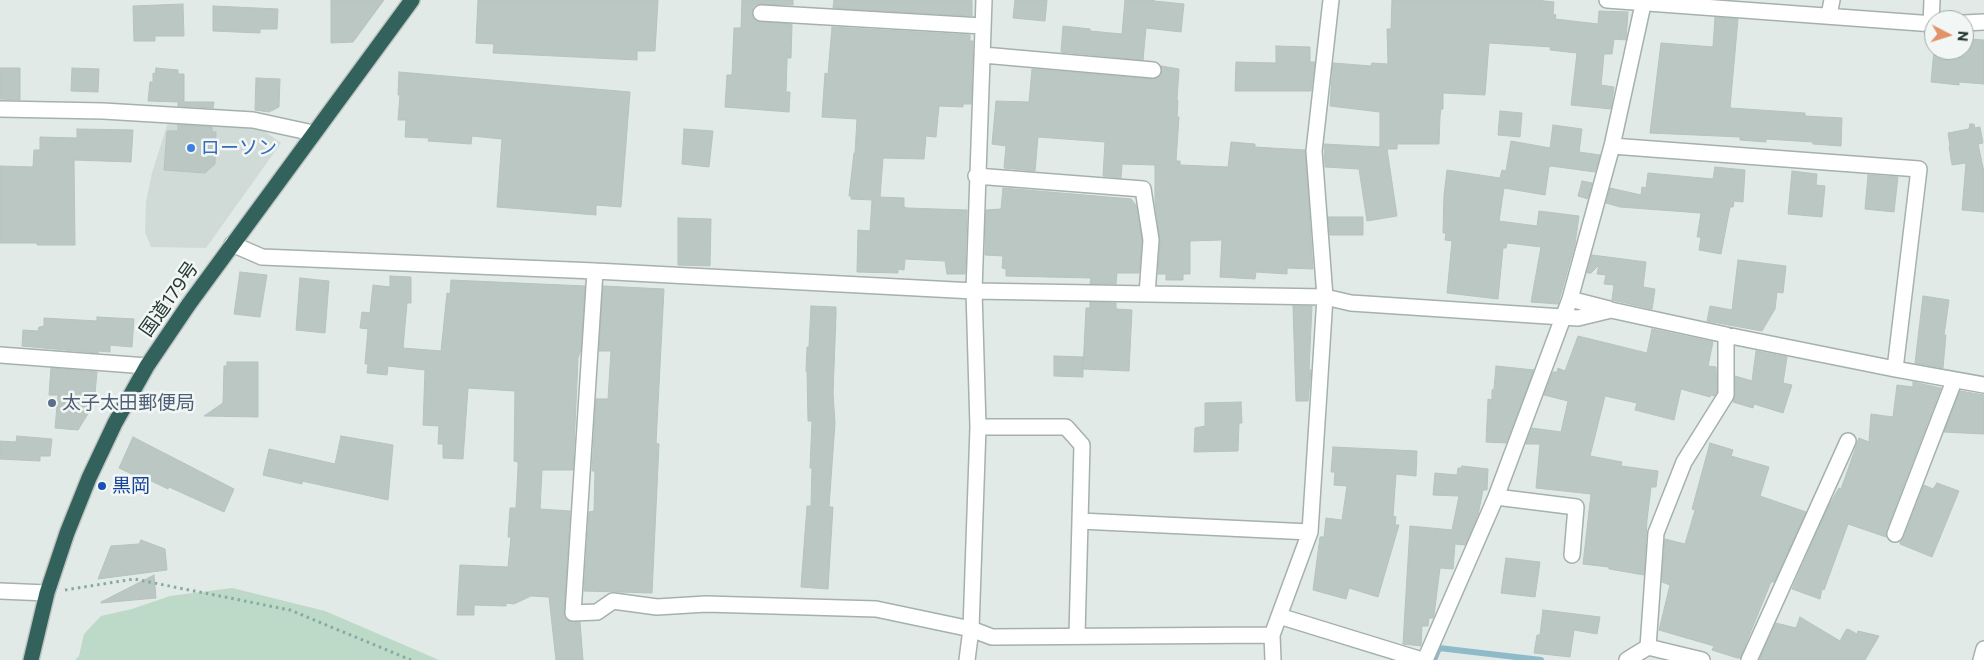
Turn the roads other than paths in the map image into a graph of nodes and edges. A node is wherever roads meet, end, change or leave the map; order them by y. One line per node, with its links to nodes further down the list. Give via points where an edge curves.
1 (412, 0): 14 (highway, 国道179号)
2 (984, 0): 10 (street)
3 (1331, 0): 21 (street, via 1314,151)
4 (1606, 0): 6 (street)
5 (1832, 0): 8 (street)
6 (1644, 2): 8 (street); 15 (street)
7 (760, 13): 10 (street)
8 (1829, 15): 9 (street)
9 (1924, 23)
10 (982, 26): 11 (street)
11 (983, 55): 12 (street); 16 (street)
12 (1153, 70)
13 (0, 109): 14 (street, via 253,120)
14 (313, 132): 17 (highway, 国道179号)
15 (1612, 146): 22 (street); 28 (street, via 1919,169)
16 (976, 176): 19 (street); 20 (street, via 1142,189 1151,240)
17 (232, 244): 18 (street, via 262,257); 27 (highway, 国道179号)
18 (595, 271): 19 (street); 41 (street, via 573,613 597,612 613,602 657,607 706,604 876,609)
19 (974, 291): 20 (street); 31 (street)
20 (1147, 294): 21 (street)
21 (1325, 297): 24 (street, via 1351,303); 35 (street)
22 (1570, 299): 23 (street); 24 (street)
23 (1611, 310): 24 (street); 25 (street)
24 (1563, 318): 33 (street)
25 (1726, 335): 28 (street); 44 (street, via 1726,395 1684,462 1656,533)
26 (0, 355): 27 (street)
27 (147, 366): 39 (highway, 国道179号, via 89,478)
28 (1895, 369): 29 (street)
29 (1954, 380): 30 (street); 36 (street)
30 (1984, 385)
31 (978, 427): 34 (street, via 1066,427 1082,445); 41 (street)
32 (1848, 441): 52 (street)
33 (1496, 497): 37 (street, via 1576,507); 49 (street)
34 (1080, 522): 35 (street); 42 (street)
35 (1310, 532): 40 (street)
36 (1895, 534)
37 (1572, 555)
38 (0, 591): 39 (street)
39 (47, 593): 46 (highway, 国道179号)
40 (1279, 616): 43 (street); 49 (street)
41 (971, 630): 42 (street, via 992,637); 47 (street)
42 (1077, 635): 43 (street)
43 (1272, 635): 48 (street)
44 (1648, 647): 50 (street); 51 (street)
45 (1984, 649): 53 (street)
46 (31, 660)
47 (968, 660)
48 (1273, 660)
49 (1424, 660)
50 (1628, 660)
51 (1702, 660)
52 (1749, 660)
53 (1981, 660)

